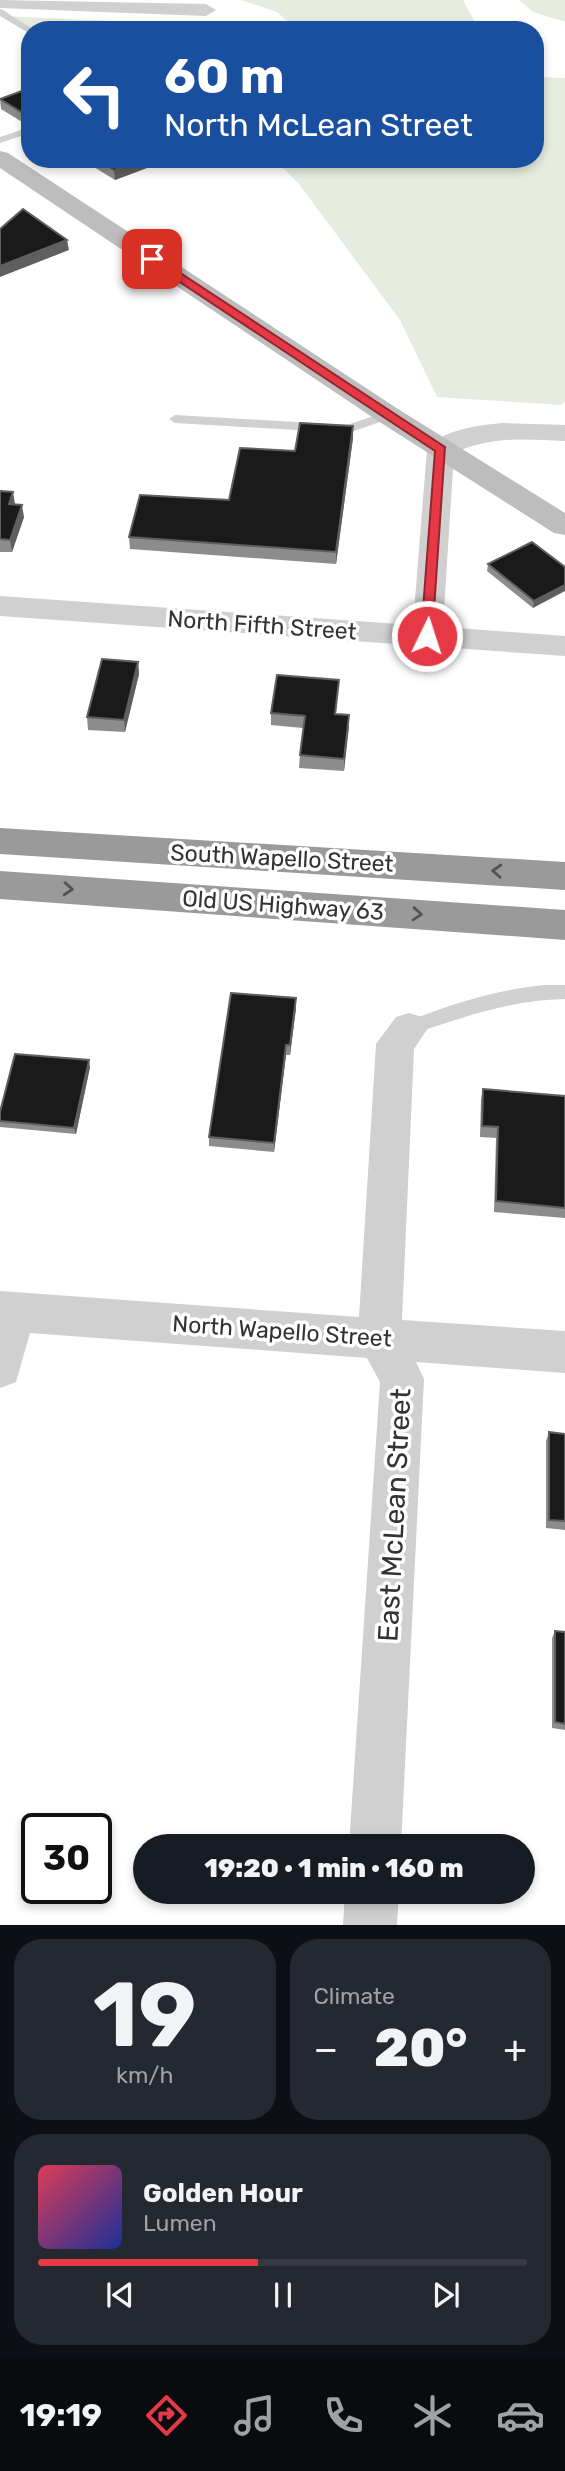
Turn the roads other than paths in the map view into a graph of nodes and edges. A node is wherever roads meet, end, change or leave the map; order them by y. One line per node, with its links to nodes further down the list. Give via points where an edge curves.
1 (0, 2): 2 (street)
2 (65, 2): 3 (street)
3 (206, 10)
4 (0, 12): 5 (lane)
5 (21, 25)
6 (21, 133): 7 (lane)
7 (0, 140)
8 (0, 158): 9 (street)
9 (388, 415): 10 (lane, via 348,429); 12 (street)
10 (175, 419)
11 (565, 433): 12 (street, via 504,429 469,435)
12 (441, 449): 13 (street); 15 (street)
13 (565, 526)
14 (0, 606): 15 (street, North Fifth Street)
15 (427, 636): 16 (street, North Fifth Street)
16 (565, 646)
17 (0, 841): 18 (highway, South Wapello Street, one-way to 17)
18 (565, 876)
19 (0, 884): 20 (highway, Old US Highway 63, one-way to 20)
20 (565, 925)
21 (565, 992): 22 (lane, via 537,991 471,1004)
22 (410, 1028): 24 (street, via 395,1044)
23 (6, 1312): 24 (street, North Wapello Street); 26 (street)
24 (379, 1338): 25 (street, North Wapello Street); 27 (street, East McLean Street, via 402,1378)
25 (565, 1352)
26 (0, 1367)
27 (376, 1834)
28 (371, 1904): 29 (street)
29 (370, 1925)

